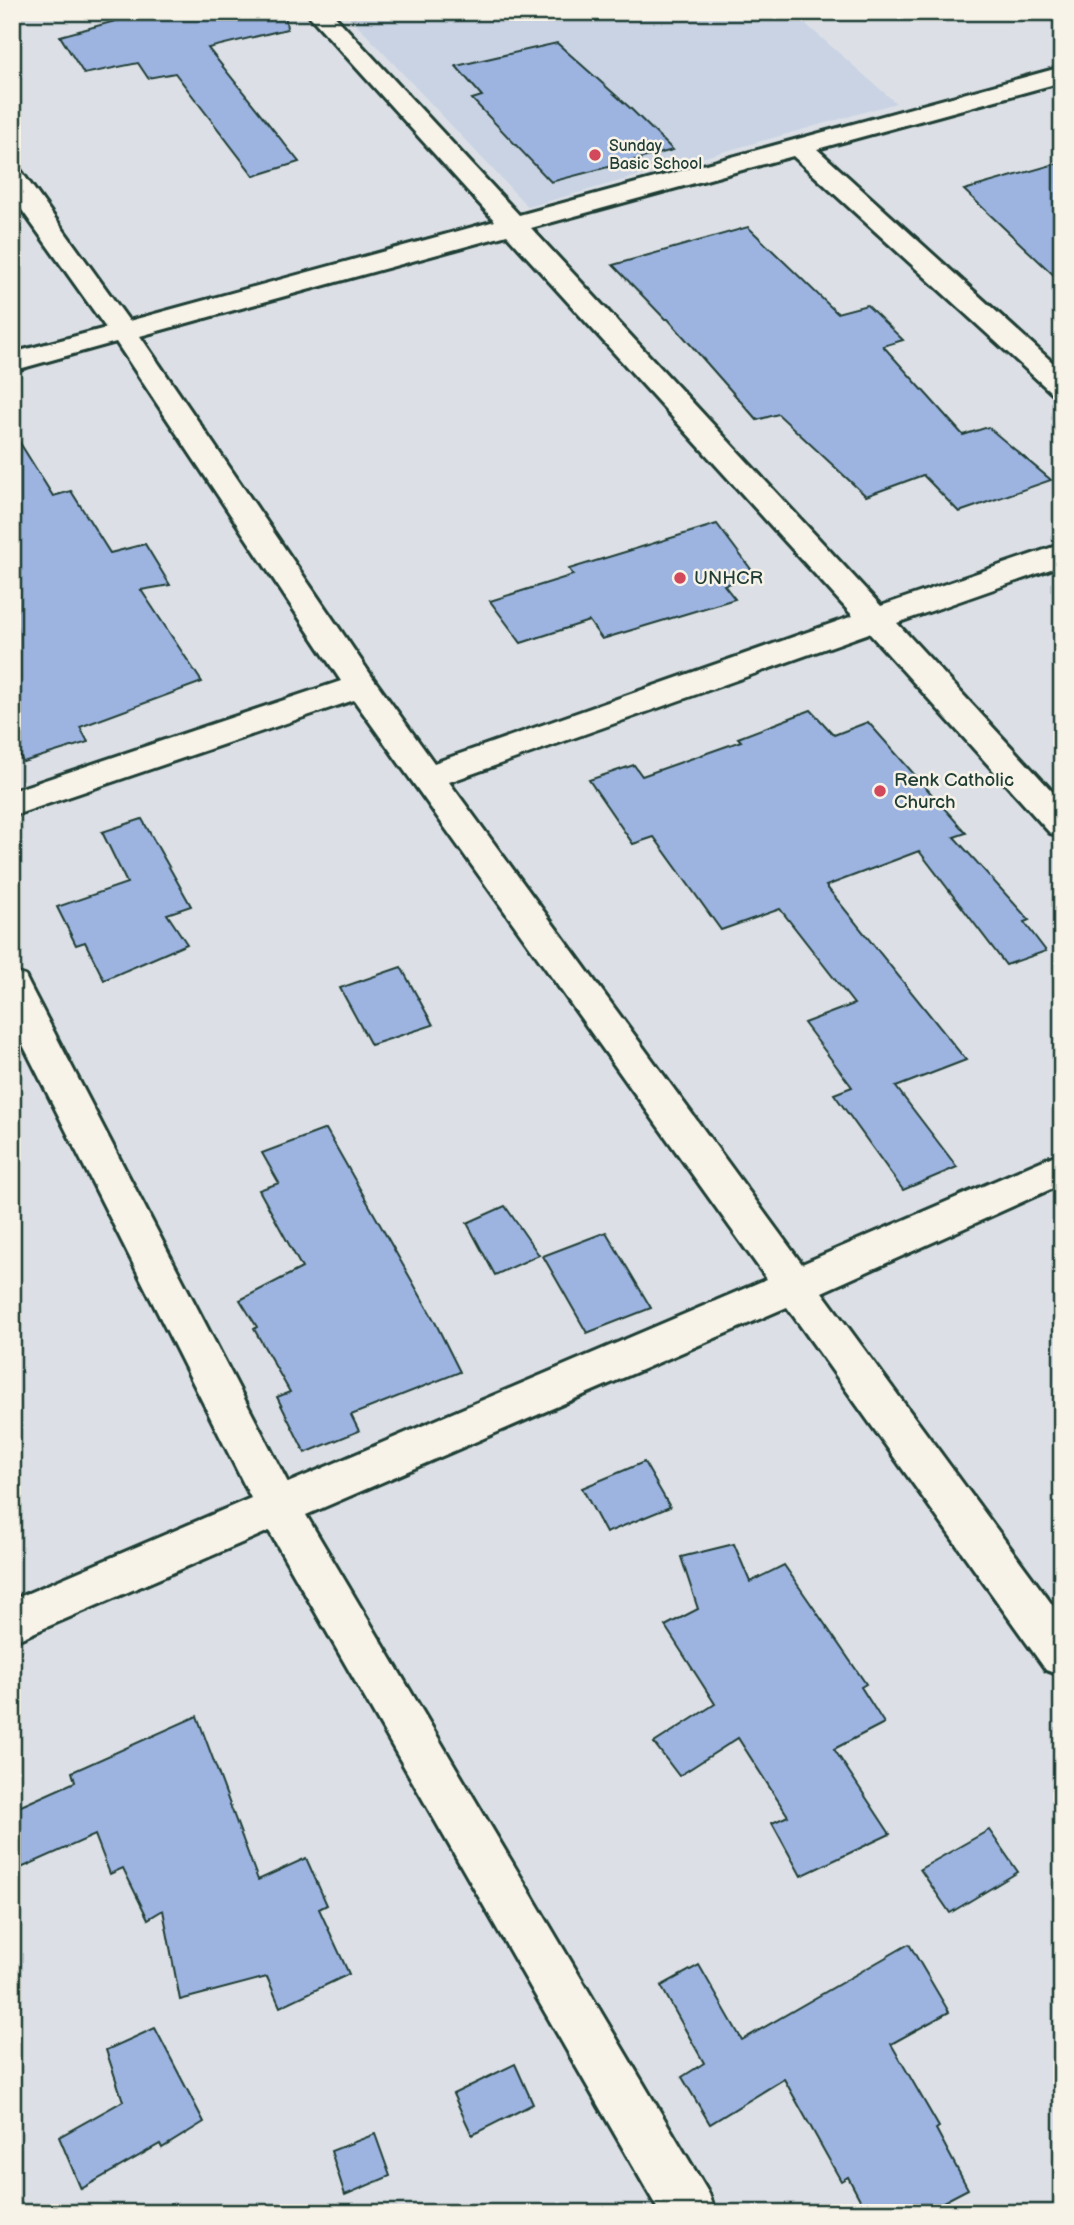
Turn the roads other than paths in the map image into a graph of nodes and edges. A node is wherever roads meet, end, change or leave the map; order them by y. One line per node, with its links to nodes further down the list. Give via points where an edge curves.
1 (318, 12): 5 (street)
2 (1049, 84): 3 (street)
3 (799, 147): 5 (street); 8 (street)
4 (12, 177): 6 (street)
5 (515, 225): 6 (street); 10 (street)
6 (123, 332): 7 (street); 11 (street)
7 (12, 362)
8 (1062, 387)
9 (1062, 554): 10 (street)
10 (876, 620): 12 (street); 14 (street)
11 (361, 686): 12 (street); 13 (street)
12 (429, 778): 17 (street)
13 (12, 804)
14 (1062, 824)
15 (12, 986): 18 (street)
16 (1062, 1167): 17 (street)
17 (794, 1286): 18 (street); 20 (street)
18 (278, 1507): 19 (street); 21 (street)
19 (12, 1621)
20 (1062, 1655)
21 (690, 2213)

